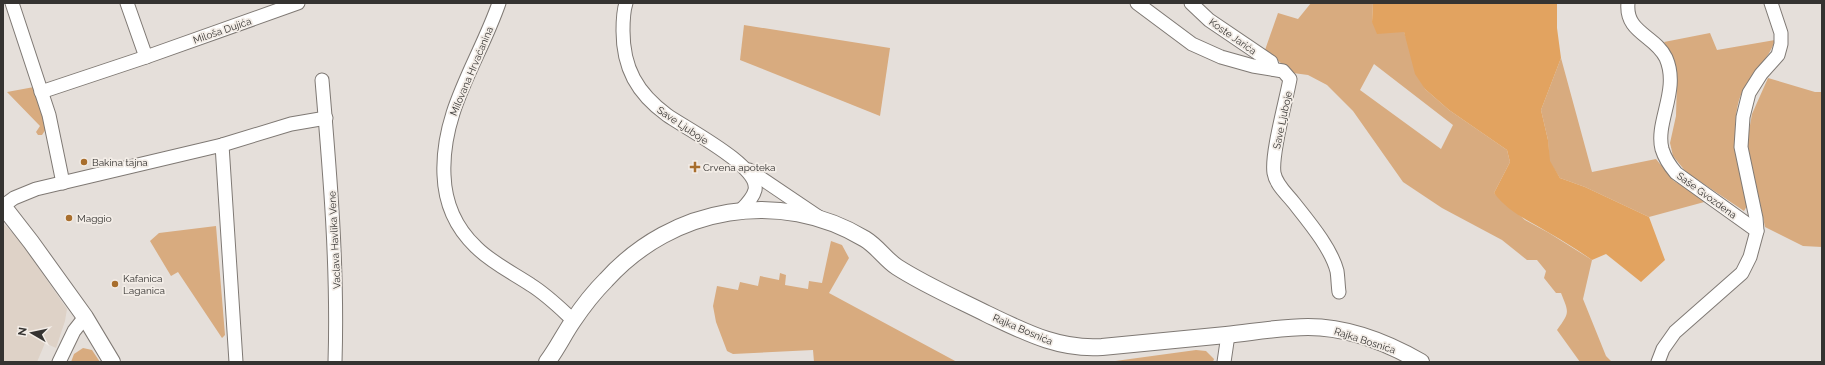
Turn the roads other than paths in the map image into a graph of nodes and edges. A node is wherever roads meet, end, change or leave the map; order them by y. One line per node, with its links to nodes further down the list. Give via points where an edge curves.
1 (12, 3): 13 (street)
2 (127, 3): 10 (street)
3 (298, 3): 10 (street, Miloša Dujića)
4 (500, 3): 24 (street, Milovana Hrvaćanina, via 459,94 448,126 443,158 447,202 462,233 478,249 546,296)
5 (626, 3): 16 (street, Save Ljuboje, via 623,40 629,68 638,88 657,108)
6 (1137, 3): 11 (street, Save Ljuboje, via 1192,44 1221,57)
7 (1191, 3): 11 (street, Koste Jarića, via 1209,20 1271,62)
8 (1628, 3): 21 (street, Saše Gvozdena, via 1627,13 1630,21 1660,47 1671,74 1661,138 1667,162 1676,173)
9 (1772, 3): 21 (street, via 1781,33 1781,44 1778,55 1760,74 1749,93 1743,117 1741,147)
10 (146, 58): 13 (street, Miloša Dujića)
11 (1273, 70): 22 (street, Save Ljuboje, via 1283,71 1290,79 1276,148 1275,179 1328,250 1337,270)
12 (322, 80): 14 (street, Vaclava Havlika Vene)
13 (41, 92): 17 (street, via 49,115)
14 (326, 118): 15 (street, via 291,124); 29 (street, Vaclava Havlika Vene, via 336,290)
15 (222, 145): 17 (street); 28 (street)
16 (744, 167): 19 (street, Save Ljuboje, via 754,181 755,191); 20 (street, Save Ljuboje)
17 (63, 183): 18 (street, via 36,189 14,198)
18 (3, 206): 23 (street)
19 (741, 210): 20 (street, Rajka Bosnića, via 786,212); 24 (street, Rajka Bosnića, via 708,216 688,223 647,245 606,279)
20 (820, 218): 25 (street, Rajka Bosnića, via 866,239 895,266 913,276 994,317 1060,344 1078,348 1102,347)
21 (1757, 231): 33 (street, via 1750,257 1742,273 1675,332 1663,349)
22 (1339, 292)
23 (84, 317): 26 (street, via 74,330); 27 (street)
24 (573, 320): 30 (street, Rajka Bosnića)
25 (1228, 334): 31 (street); 32 (street, Rajka Bosnića, via 1309,327 1340,331 1377,342)
26 (59, 362)
27 (112, 362)
28 (236, 362)
29 (335, 362)
30 (547, 362)
31 (1224, 362)
32 (1421, 362)
33 (1658, 362)

